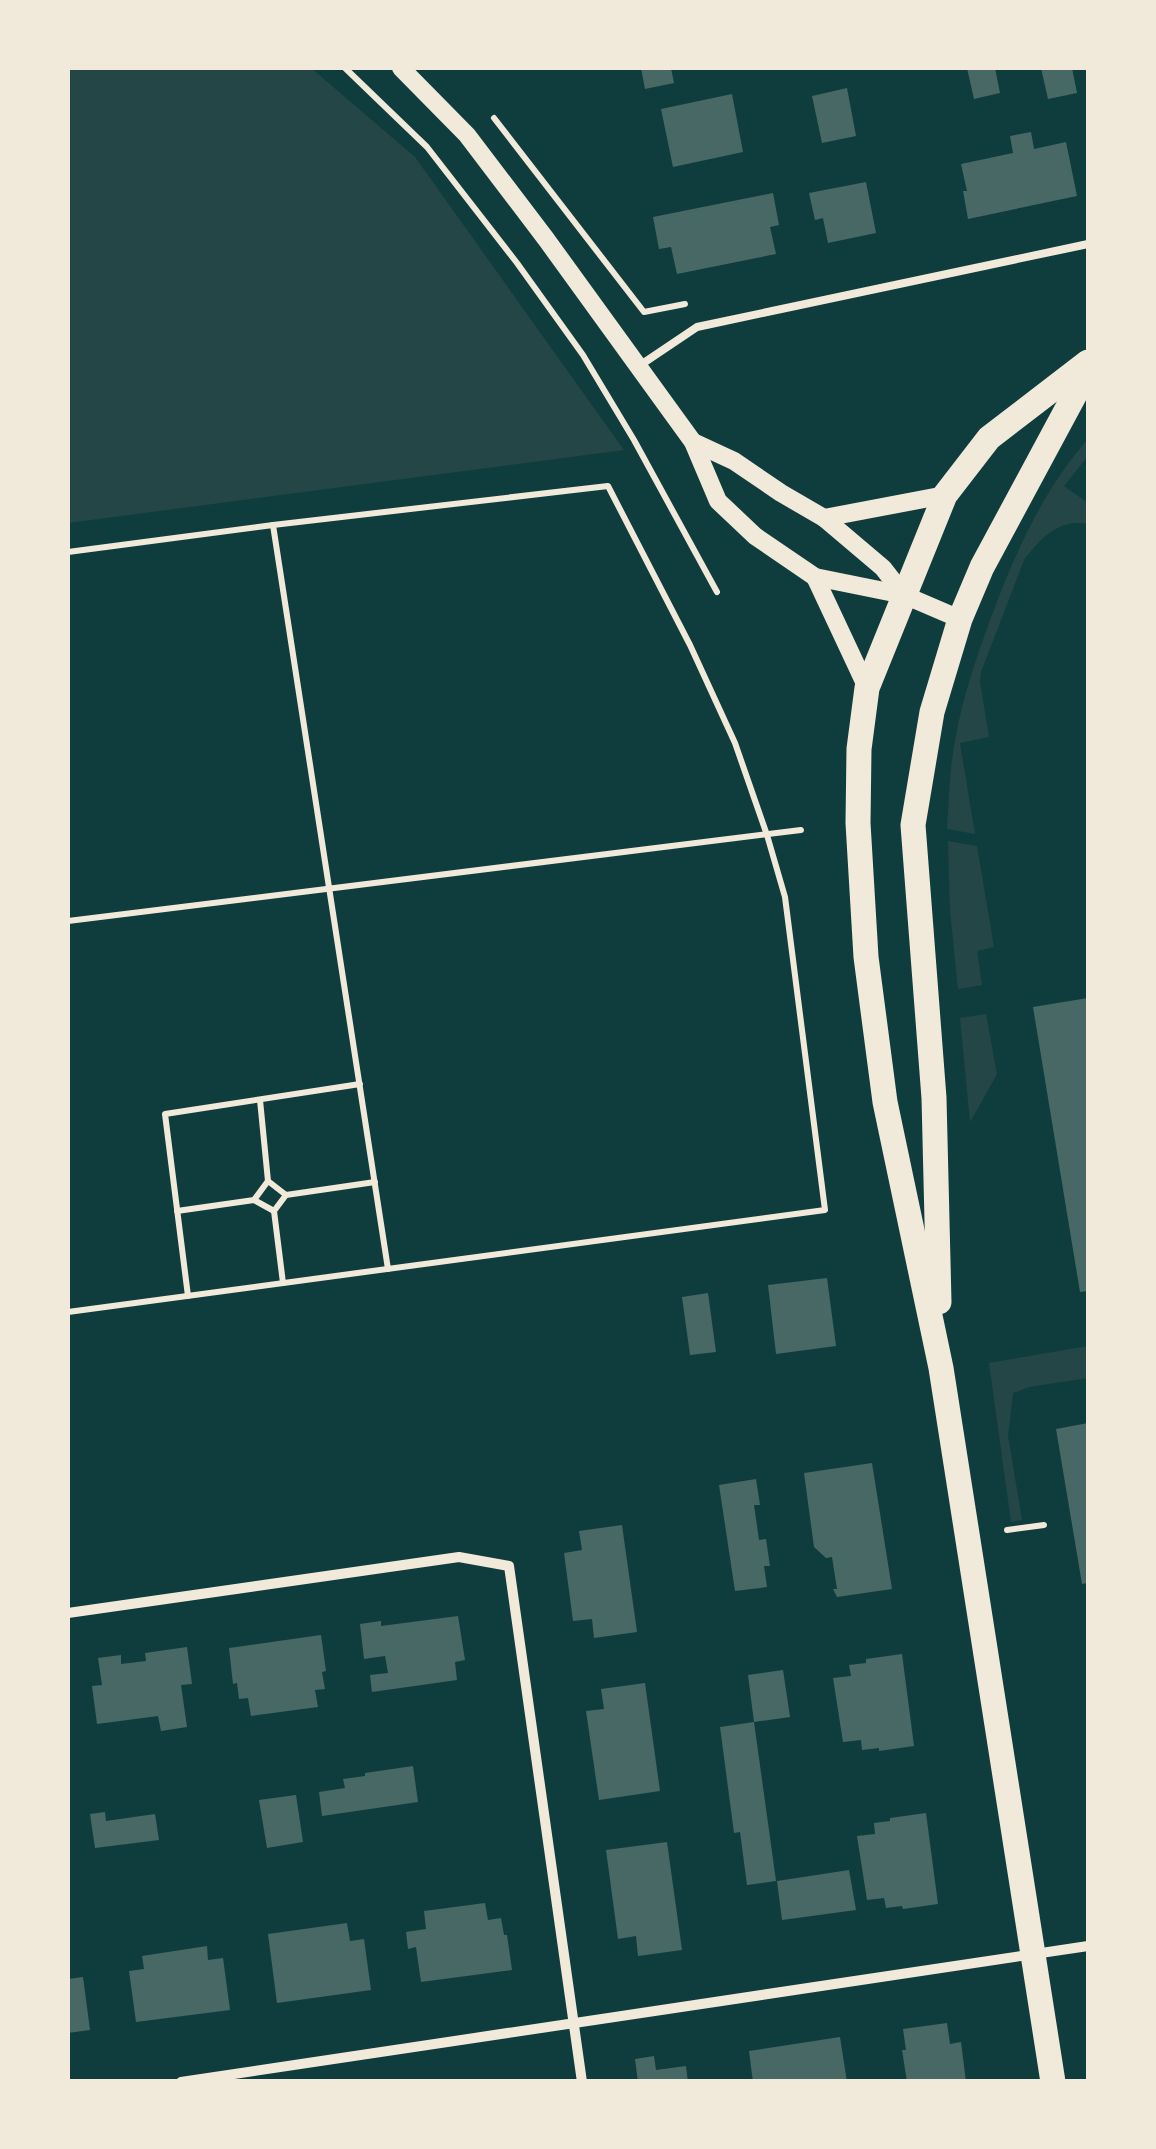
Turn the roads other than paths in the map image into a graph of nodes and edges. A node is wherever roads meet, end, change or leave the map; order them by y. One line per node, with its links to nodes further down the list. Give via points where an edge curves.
1 (401, 68): 4 (street, via 467,135)
2 (1088, 244): 4 (lane, via 697,327)
3 (1088, 366): 6 (main road, via 989,438); 10 (main road)
4 (636, 367): 5 (street)
5 (692, 442): 7 (street); 8 (street, via 718,501)
6 (945, 495): 7 (street); 9 (main road)
7 (824, 518): 9 (street, via 884,568)
8 (815, 577): 9 (street); 11 (street)
9 (904, 594): 10 (street); 11 (main road)
10 (960, 619): 12 (main road, via 932,712 913,825 934,1098)
11 (867, 688): 12 (main road, via 858,824 866,958 885,1102)
12 (941, 1368): 15 (main road)
13 (68, 1613): 16 (street, via 459,1557 508,1566)
14 (1088, 1946): 15 (street)
15 (1032, 1956): 16 (street); 19 (main road)
16 (574, 2022): 17 (street); 18 (street)
17 (181, 2082)
18 (582, 2082)
19 (1053, 2082)

